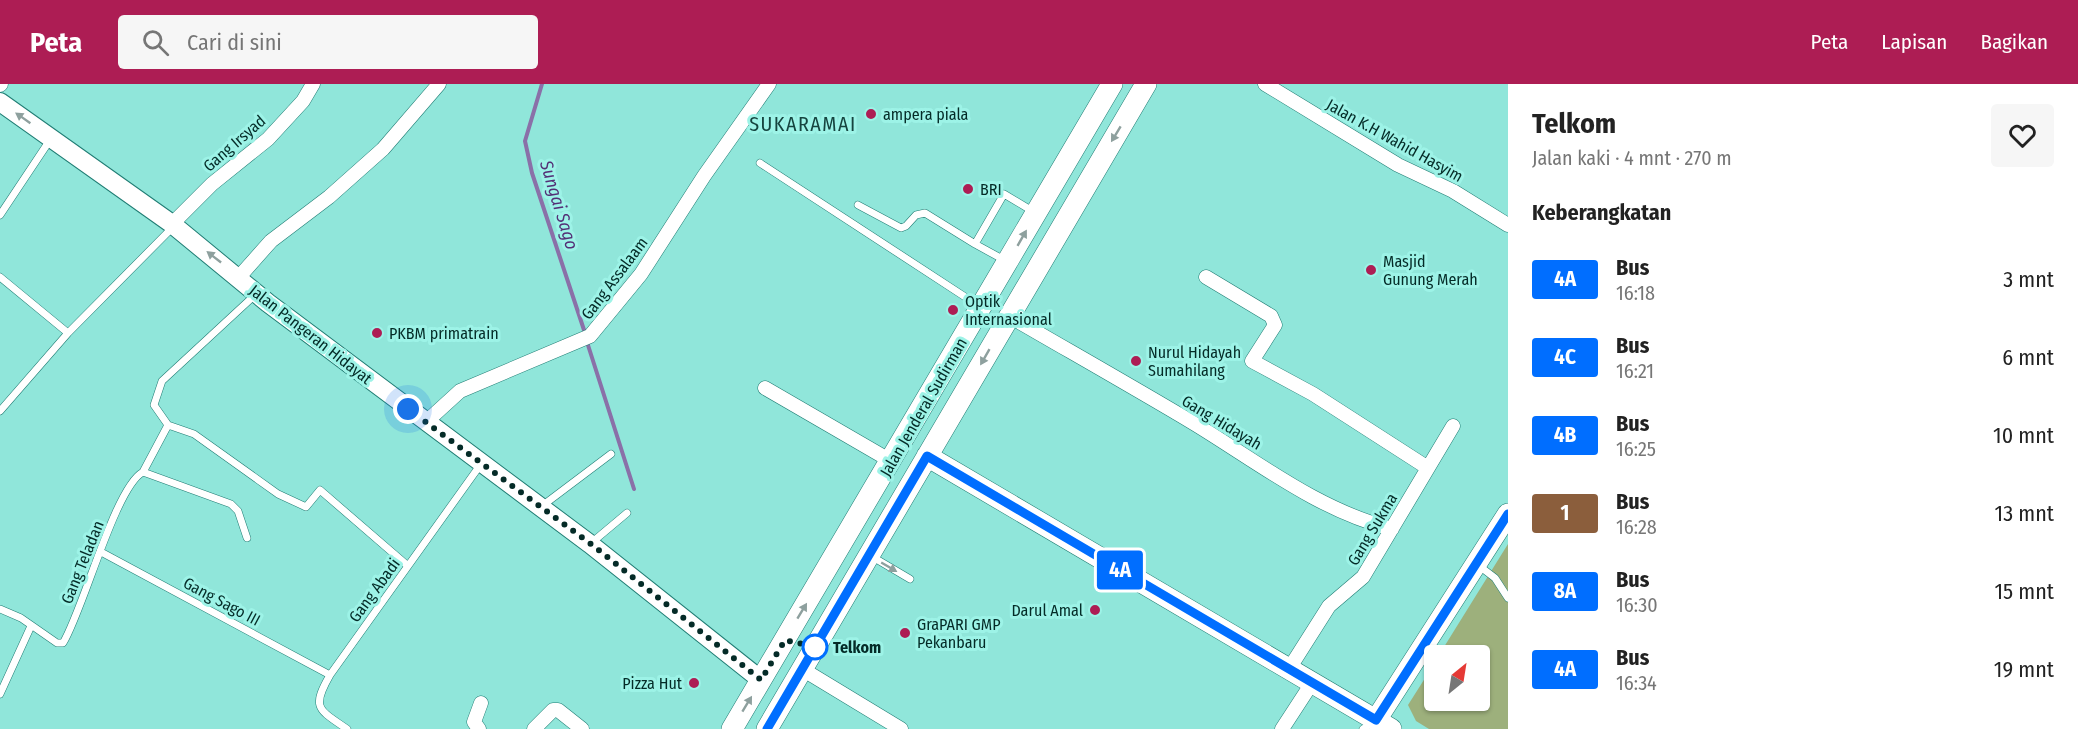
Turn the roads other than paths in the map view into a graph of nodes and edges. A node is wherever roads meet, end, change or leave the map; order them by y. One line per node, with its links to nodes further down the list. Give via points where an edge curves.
1 (313, 84): 13 (street, Gang Irsyad, via 303,101 268,139 212,184)
2 (439, 84): 18 (street, via 383,149 271,241)
3 (770, 84): 26 (street, Gang Assalaam, via 641,274 590,336 460,391)
4 (1112, 84): 11 (main road, Jalan Jenderal Sudirman)
5 (1146, 84): 22 (main road, Jalan Jenderal Sudirman, one-way to 22)
6 (1265, 84): 14 (street, Jalan K.H Wahid Hasyim, via 1398,165 1453,191)
7 (0, 102): 8 (main road, Jalan Pangeran Hidayat, one-way to 7)
8 (52, 138): 12 (lane); 13 (main road, Jalan Pangeran Hidayat)
9 (759, 163): 21 (lane)
10 (858, 205): 15 (lane, via 901,228 916,215 925,213)
11 (1036, 213): 15 (lane, via 1004,194); 16 (main road, Jalan Jenderal Sudirman, one-way to 11)
12 (0, 215)
13 (173, 225): 18 (main road, Jalan Pangeran Hidayat, one-way to 13); 23 (lane)
14 (1508, 225)
15 (975, 244): 16 (lane)
16 (1008, 262): 21 (main road, Jalan Jenderal Sudirman)
17 (0, 277): 23 (lane)
18 (239, 277): 20 (main road, Jalan Pangeran Hidayat)
19 (1206, 277): 33 (street, via 1271,316 1275,325 1252,361 1313,394)
20 (257, 293): 26 (main road, Jalan Pangeran Hidayat); 27 (lane, via 162,381 154,405)
21 (981, 307): 31 (main road, Jalan Jenderal Sudirman)
22 (1009, 316): 30 (main road, Jalan Jenderal Sudirman, one-way to 30); 38 (street, Gang Hidayah, via 1320,502)
23 (68, 333): 25 (lane)
24 (765, 388): 31 (street)
25 (0, 411)
26 (426, 422): 32 (main road, Jalan Pangeran Hidayat)
27 (168, 425): 34 (lane, Gang Teladan); 44 (lane, via 194,434 278,494 306,507 320,490)
28 (1453, 426): 33 (street, Gang Sukma)
29 (611, 454): 35 (lane)
30 (927, 456): 42 (main road, Jalan Jenderal Sudirman); 50 (main road)
31 (891, 461): 52 (main road, Jalan Jenderal Sudirman, one-way to 31)
32 (481, 464): 35 (main road, Jalan Pangeran Hidayat); 44 (lane, Gang Abadi)
33 (1428, 468): 38 (street, Gang Sukma)
34 (145, 472): 39 (lane, via 235,507); 41 (lane, Gang Teladan, via 136,476)
35 (540, 507): 40 (main road, Jalan Pangeran Hidayat)
36 (627, 513): 40 (lane)
37 (1508, 514): 43 (main road)
38 (1392, 529): 50 (street, Gang Sukma, via 1363,577 1329,606)
39 (247, 538)
40 (591, 544): 52 (main road, Jalan Pangeran Hidayat)
41 (100, 552): 48 (lane, Gang Teladan, via 65,641 57,643); 51 (lane, Gang Sago III)
42 (869, 555): 45 (lane, one-way to 45); 49 (main road, Jalan Jenderal Sudirman)
43 (1478, 565): 46 (lane, via 1495,578); 56 (main road)
44 (408, 566): 51 (lane, Gang Abadi)
45 (910, 579)
46 (1508, 598)
47 (0, 609): 48 (lane)
48 (31, 626): 54 (lane)
49 (802, 669): 62 (main road, Jalan Jenderal Sudirman); 63 (street)
50 (1289, 669): 53 (main road)
51 (330, 675): 57 (lane, Gang Abadi, via 319,694 318,707)
52 (761, 680): 61 (main road, Jalan Jenderal Sudirman, one-way to 52)
53 (1312, 683): 56 (main road); 64 (street)
54 (0, 694)
55 (481, 703): 58 (street, via 474,722)
56 (1376, 726)
57 (346, 729)
58 (479, 729)
59 (534, 729): 60 (street, via 553,710 558,710)
60 (582, 729)
61 (732, 729)
62 (767, 729)
63 (900, 729)
64 (1282, 729)

